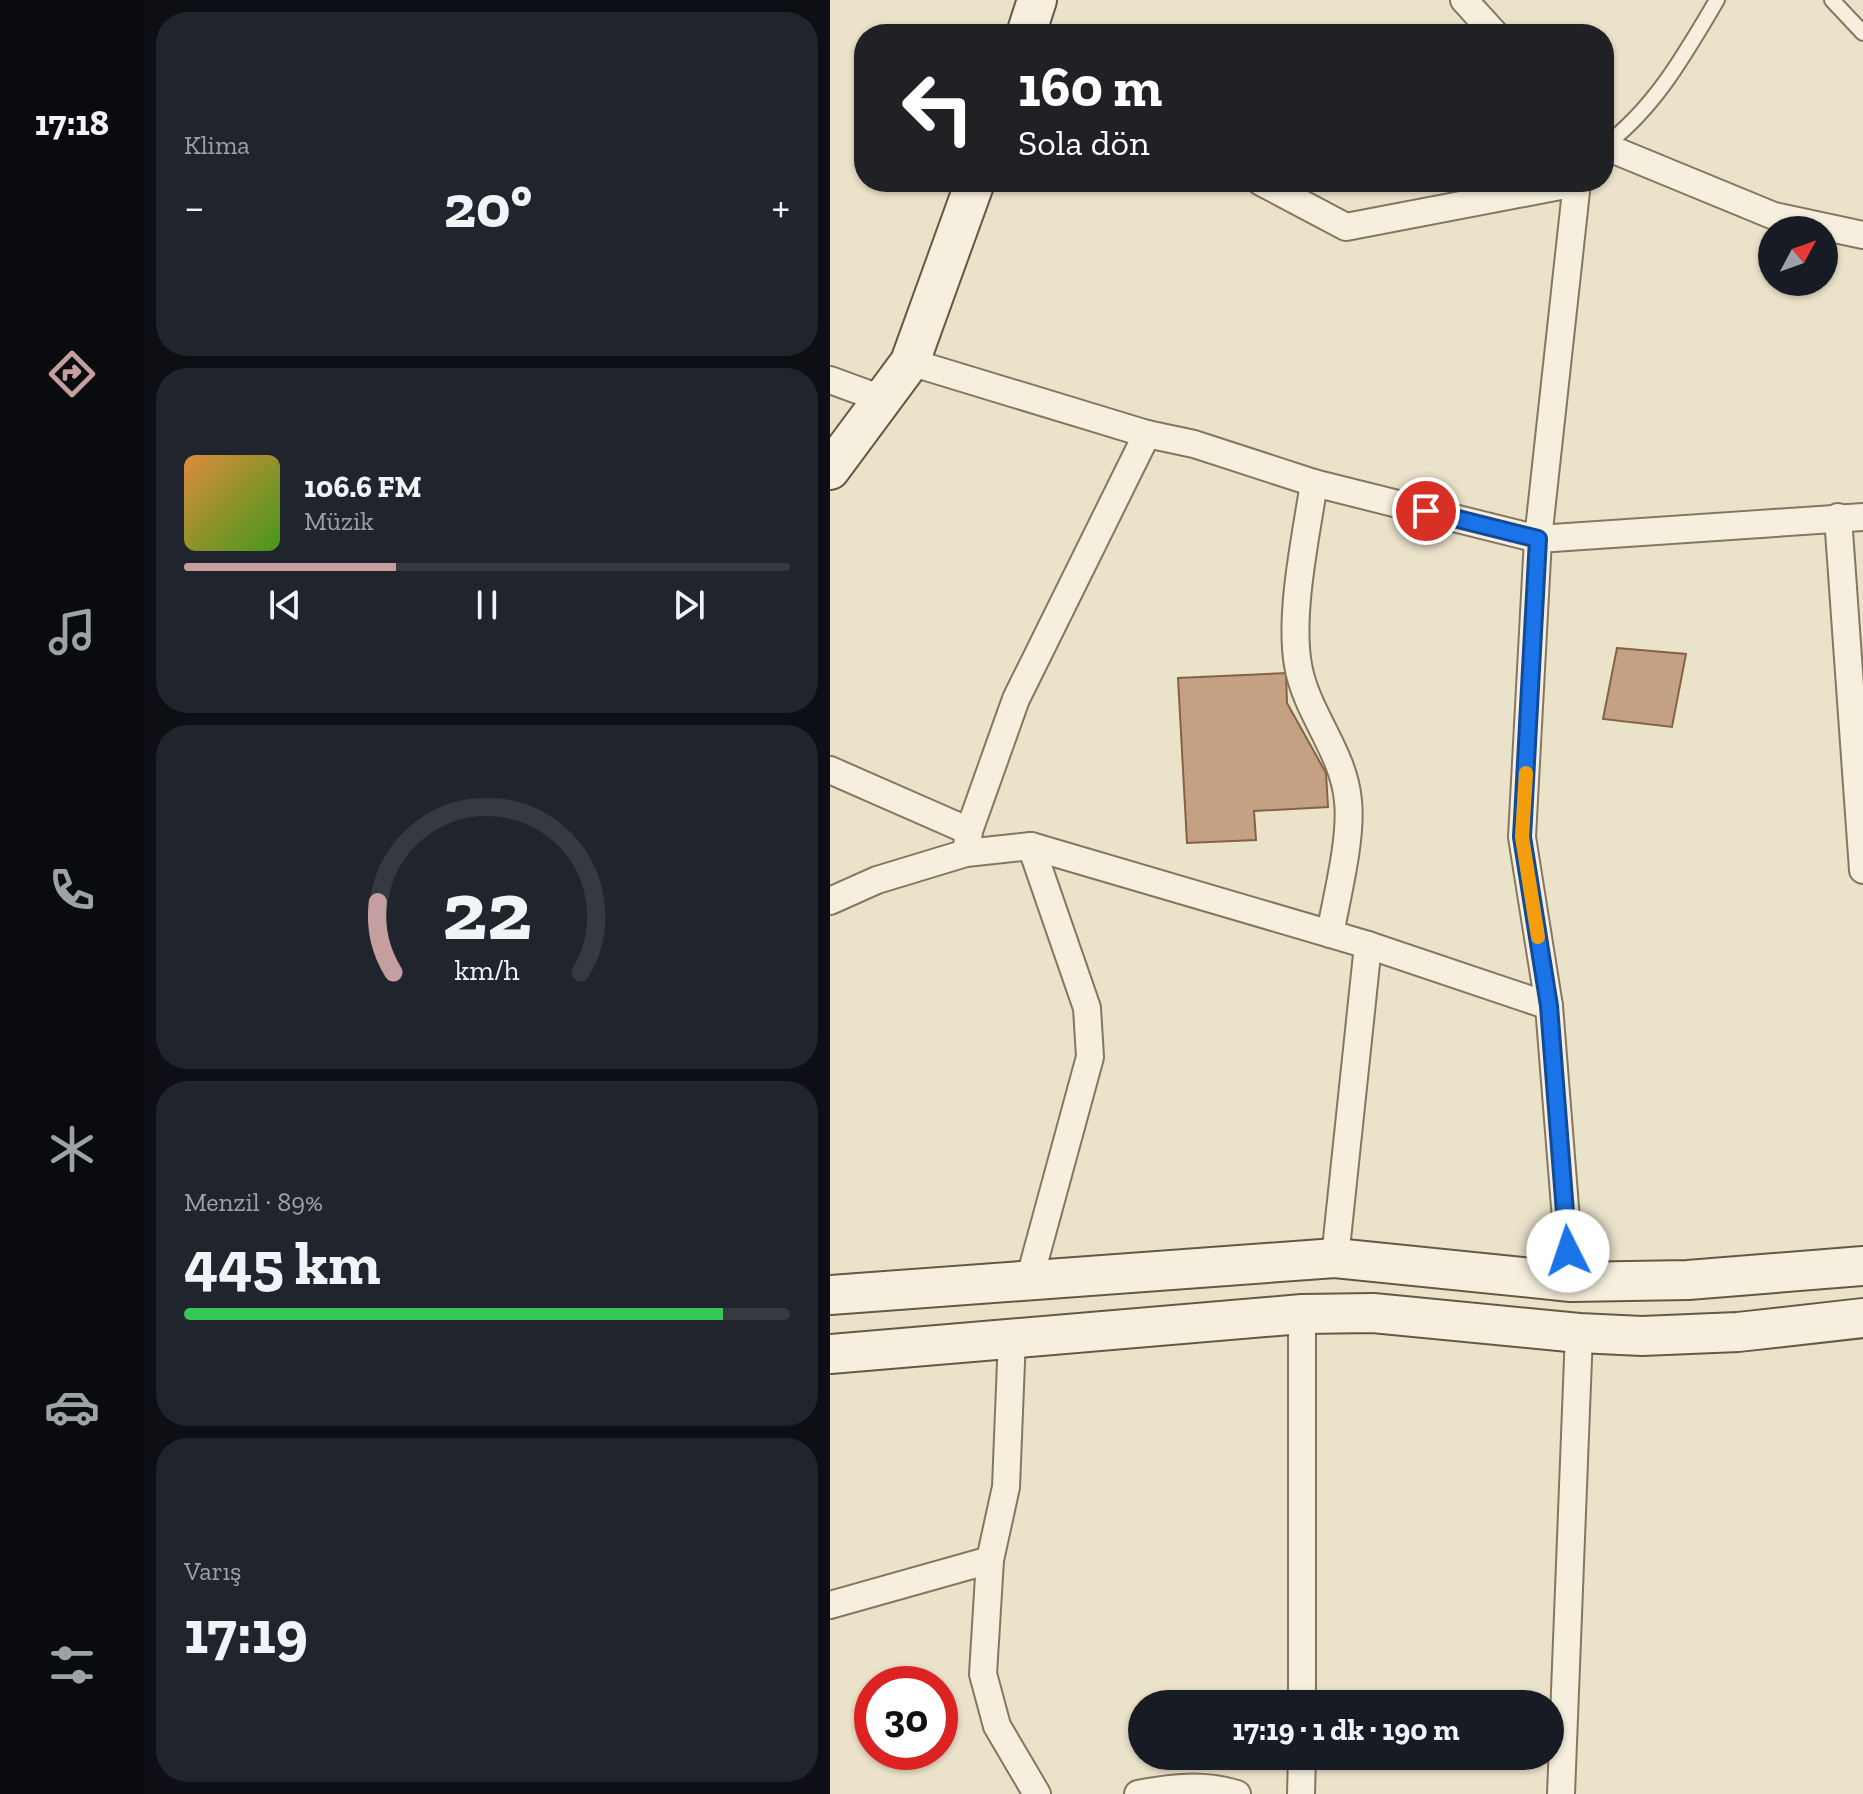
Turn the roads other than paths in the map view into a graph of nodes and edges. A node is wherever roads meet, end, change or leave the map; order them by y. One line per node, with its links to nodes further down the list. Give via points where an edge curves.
1 (1037, 0): 5 (street)
2 (1464, 0): 6 (street)
3 (1717, 0): 8 (lane, via 1681,62)
4 (1832, 0): 7 (lane)
5 (1029, 24)
6 (1486, 24)
7 (1863, 33)
8 (1614, 138)
9 (1614, 150): 14 (street, via 1774,216)
10 (971, 192): 15 (street)
11 (1280, 192): 12 (street, via 1346,227)
12 (1525, 192)
13 (1575, 192): 22 (street)
14 (1863, 235)
15 (910, 362): 17 (street); 18 (street)
16 (830, 380): 17 (street)
17 (882, 399): 19 (street)
18 (1147, 434): 20 (street); 25 (street, via 1016,699)
19 (830, 470)
20 (1314, 483): 22 (street); 29 (street, via 1296,642 1303,686 1335,756 1348,801)
21 (1851, 517): 22 (street); 24 (street)
22 (1538, 539): 31 (street, via 1522,837)
23 (830, 770): 25 (street)
24 (1862, 835): 27 (street)
25 (967, 842): 26 (street); 28 (street)
26 (1031, 846): 29 (street); 34 (street, via 1087,1008 1090,1057)
27 (1863, 870)
28 (830, 901)
29 (1330, 934): 30 (street)
30 (1368, 945): 31 (street); 32 (street)
31 (1549, 1006): 35 (street)
32 (1335, 1258): 34 (street); 35 (street)
33 (1863, 1266): 35 (street, via 1688,1280)
34 (1029, 1281): 36 (street)
35 (1571, 1282)
36 (830, 1295)
37 (1302, 1314): 39 (street, via 1373,1313); 40 (street); 44 (street)
38 (1863, 1318): 39 (street, via 1701,1335)
39 (1579, 1333): 50 (street)
40 (1012, 1337): 41 (street); 42 (street, via 1006,1487)
41 (830, 1354)
42 (990, 1560): 43 (street); 46 (street, via 983,1674 997,1726)
43 (830, 1605)
44 (1302, 1690)
45 (1302, 1770): 49 (street)
46 (1037, 1794)
47 (1138, 1794): 48 (street, via 1171,1787)
48 (1237, 1794)
49 (1301, 1794)
50 (1561, 1794)

